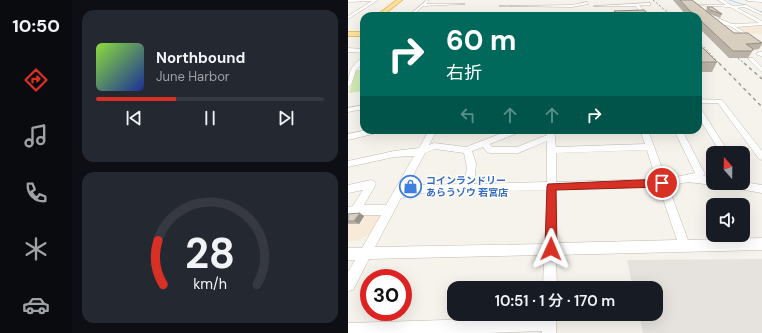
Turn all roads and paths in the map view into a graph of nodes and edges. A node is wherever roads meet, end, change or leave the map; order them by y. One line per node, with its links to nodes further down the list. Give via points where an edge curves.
1 (348, 0): 2 (street)
2 (363, 0): 3 (street); 20 (street)
3 (377, 0): 37 (street)
4 (400, 0): 26 (main road)
5 (428, 0): 18 (street)
6 (466, 0): 15 (street)
7 (503, 0): 21 (street)
8 (544, 0): 22 (street)
9 (579, 0): 14 (street)
10 (706, 0): 17 (street)
11 (720, 0): 25 (street)
12 (748, 0): 13 (street)
13 (762, 1)
14 (587, 3): 23 (street); 24 (street)
15 (463, 4): 18 (street); 28 (street)
16 (650, 4): 19 (street)
17 (693, 4): 25 (street); 34 (street)
18 (422, 5): 27 (street)
19 (637, 5): 24 (street); 33 (street)
20 (348, 6)
21 (501, 6): 22 (street); 29 (street)
22 (546, 6): 23 (street); 30 (street)
23 (569, 6): 31 (street)
24 (596, 6): 32 (street)
25 (731, 6): 35 (street, via 745,6); 39 (street)
26 (384, 12)
27 (414, 12)
28 (461, 12)
29 (499, 12)
30 (548, 12)
31 (570, 12)
32 (612, 12)
33 (642, 12)
34 (703, 12)
35 (762, 14)
36 (358, 16): 37 (street)
37 (349, 17)
38 (711, 18): 40 (street, via 721,24)
39 (762, 23): 40 (street)
40 (731, 25): 44 (street)
41 (360, 29): 43 (main road)
42 (360, 34): 43 (main road)
43 (350, 35)
44 (762, 45)
45 (348, 50): 46 (street)
46 (360, 51)
47 (752, 59): 50 (street)
48 (360, 62): 49 (street)
49 (350, 69): 51 (street)
50 (762, 70)
51 (348, 85)
52 (702, 101): 70 (street, via 720,101)
53 (360, 108): 54 (street)
54 (348, 110)
55 (702, 117): 65 (street)
56 (361, 134): 63 (street)
57 (431, 134): 67 (street)
58 (507, 134): 64 (street)
59 (549, 134): 64 (street, via 518,150 490,150)
60 (551, 134): 69 (street)
61 (645, 134): 66 (street)
62 (680, 134): 72 (street, via 700,174)
63 (348, 137)
64 (484, 143): 68 (street)
65 (721, 146)
66 (650, 147): 69 (street); 74 (street)
67 (422, 149): 68 (street, via 434,146); 71 (street, via 415,153 394,154); 80 (street)
68 (467, 150): 77 (street, via 473,168)
69 (552, 150): 76 (street)
70 (762, 157)
71 (348, 164)
72 (687, 178): 73 (street); 74 (street)
73 (706, 180)
74 (662, 183): 76 (street); 84 (street)
75 (750, 185): 79 (street)
76 (551, 186): 77 (street); 85 (street)
77 (468, 188): 80 (street, via 422,189)
78 (348, 189): 82 (street, via 371,184)
79 (762, 189)
80 (397, 195): 81 (street)
81 (389, 210): 82 (street); 87 (street)
82 (352, 211)
83 (762, 244): 84 (street)
84 (684, 246): 85 (street)
85 (551, 249): 87 (street); 88 (street)
86 (348, 254): 87 (street)
87 (365, 254): 89 (street)
88 (550, 281)
89 (348, 285)
90 (549, 324): 91 (street)
91 (348, 330)

